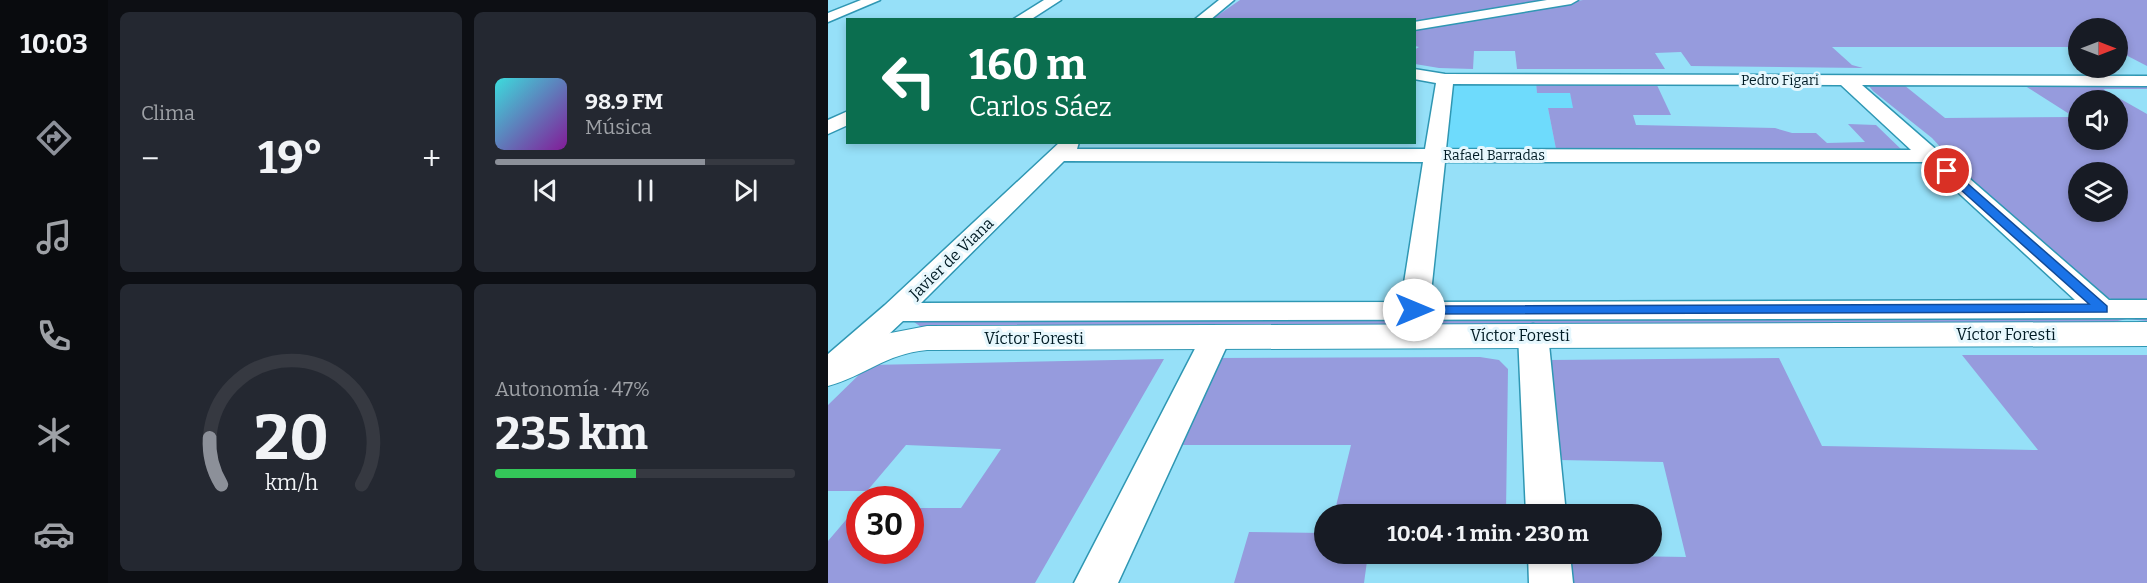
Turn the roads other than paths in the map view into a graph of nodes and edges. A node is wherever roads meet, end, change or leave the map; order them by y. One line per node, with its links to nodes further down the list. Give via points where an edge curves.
1 (873, 0): 5 (street)
2 (1054, 0): 6 (street)
3 (1227, 0): 7 (street)
4 (1571, 0): 8 (street)
5 (828, 18)
6 (1022, 18)
7 (1204, 18)
8 (1416, 26)
9 (1416, 74): 10 (street, Pedro Figari)
10 (1445, 79): 11 (street, Pedro Figari); 18 (street)
11 (1845, 80): 12 (street, Pedro Figari); 19 (street)
12 (2147, 81)
13 (846, 118): 14 (street)
14 (828, 128): 15 (street)
15 (846, 128)
16 (1109, 144): 17 (street)
17 (1074, 151): 18 (street, Rafael Barradas); 23 (street, Javier de Viana)
18 (1434, 155): 19 (street, Rafael Barradas); 22 (street)
19 (1930, 156): 20 (street)
20 (2102, 309): 21 (street, Víctor Foresti); 22 (street, Víctor Foresti)
21 (2147, 309)
22 (1414, 310): 23 (street, Víctor Foresti)
23 (895, 312): 27 (street, Javier de Viana)
24 (1533, 334): 25 (street, Víctor Foresti); 26 (street, Víctor Foresti); 28 (street)
25 (2147, 334)
26 (1216, 337): 27 (street, Víctor Foresti, via 903,339 856,357); 30 (street)
27 (828, 373)
28 (1545, 504)
29 (1550, 564): 31 (street)
30 (1096, 583)
31 (1551, 583)

